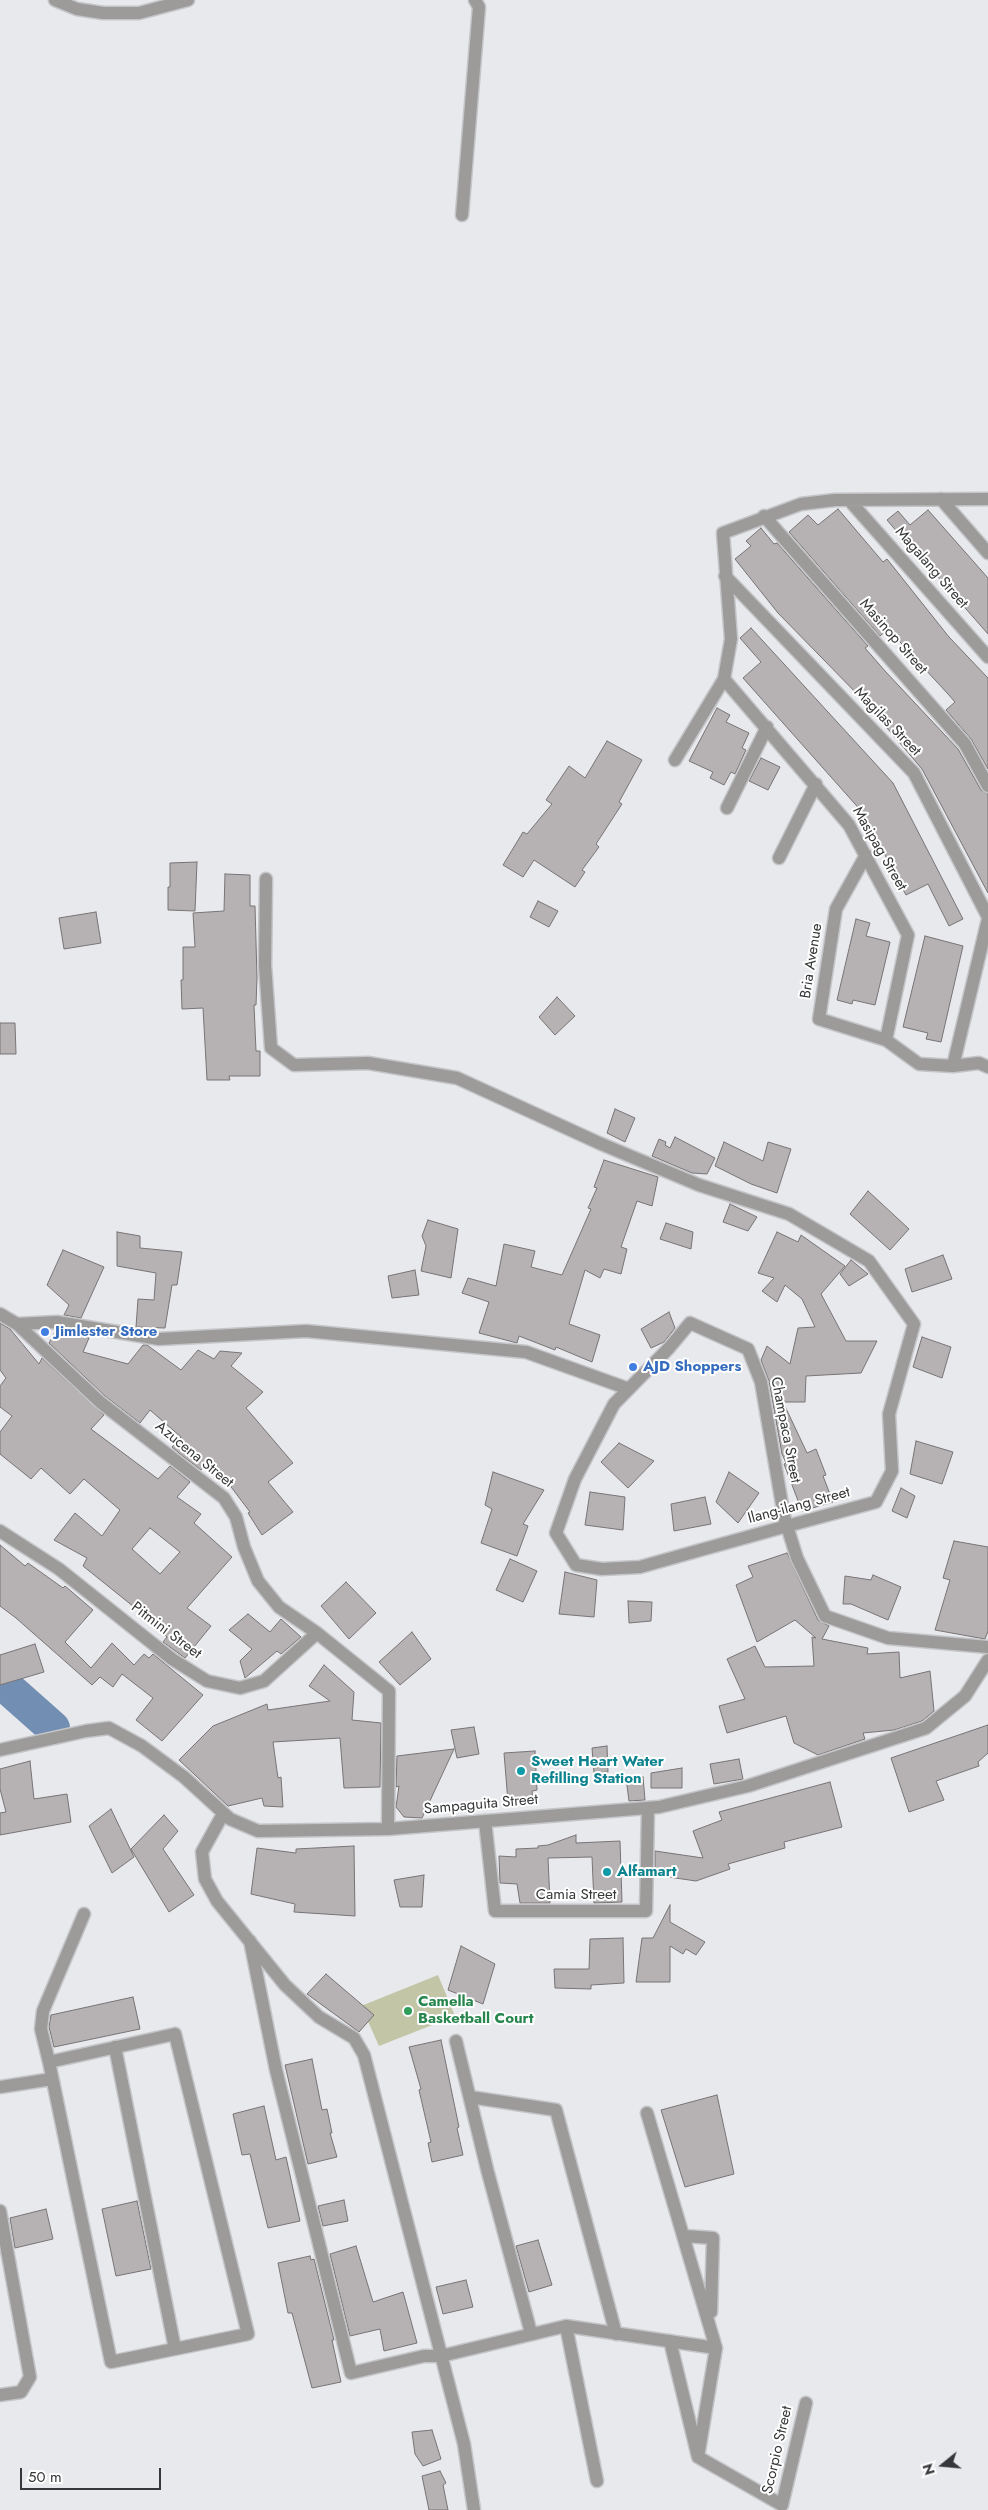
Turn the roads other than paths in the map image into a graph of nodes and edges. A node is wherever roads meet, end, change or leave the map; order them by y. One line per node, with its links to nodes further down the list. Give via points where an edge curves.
1 (55, 0): 2 (street, via 77,9 103,13 139,13)
2 (188, 0)
3 (475, 0): 4 (street, via 479,7)
4 (462, 215)
5 (988, 499): 7 (street)
6 (849, 500): 7 (street); 8 (street, via 801,504); 11 (street, Magalang Street)
7 (940, 500): 9 (street)
8 (764, 516): 10 (street, via 723,533); 16 (street, Masinop Street, via 965,744)
9 (988, 553)
10 (725, 576): 12 (street, via 730,639); 21 (street, Magilas Street, via 914,773)
11 (988, 657)
12 (724, 679): 13 (street, Masipag Street); 14 (street)
13 (767, 727): 15 (street, Masipag Street); 17 (street)
14 (675, 760)
15 (816, 784): 18 (street, Masipag Street, via 849,825); 19 (street)
16 (988, 786)
17 (727, 808)
18 (866, 855): 22 (street, Masipag Street, via 908,935); 22 (street, Bria Avenue, via 836,909 819,1019)
19 (779, 858)
20 (266, 879): 29 (street, Ilang-ilang Street, via 265,965 271,1048 294,1064 368,1063 456,1078 599,1143 700,1184 789,1214 869,1261 914,1324 889,1414 892,1471 876,1502)
21 (988, 918): 23 (street, Magilas Street)
22 (886, 1040): 23 (street, Bria Avenue, via 919,1064)
23 (953, 1066): 24 (street, Bria Avenue, via 980,1063)
24 (988, 1067)
25 (0, 1314): 27 (street, Azucena Street)
26 (690, 1323): 28 (street, Ilang-ilang Street); 29 (street, Champaca Street, via 748,1349 761,1382)
27 (17, 1324): 28 (street, via 57,1322 159,1339 306,1331 526,1352); 31 (street, Azucena Street, via 100,1402 224,1498 236,1517 258,1581 279,1607)
28 (629, 1389): 29 (street, Ilang-ilang Street, via 614,1404 575,1480 556,1533 576,1565 602,1569 640,1567)
29 (787, 1526): 32 (street, Champaca Street, via 797,1558 825,1616 888,1638)
30 (0, 1531): 31 (street, Pitmini Street, via 59,1569 172,1659 207,1681 240,1688 264,1681)
31 (317, 1633): 38 (street, Azucena Street, via 389,1691)
32 (988, 1647)
33 (988, 1660): 35 (street, Sampaguita Street, via 965,1696 926,1728 748,1786)
34 (0, 1750): 36 (street, Sampaguita Street, via 86,1730 109,1728 142,1746 184,1777)
35 (648, 1808): 37 (street, Sampaguita Street); 37 (street, Camia Street, via 646,1911 495,1911)
36 (223, 1814): 38 (street, Sampaguita Street, via 258,1831); 40 (street, via 202,1852 202,1867 217,1901)
37 (486, 1821): 38 (street, Sampaguita Street)
38 (388, 1829)
39 (84, 1914): 43 (street, via 43,2012 41,2029)
40 (250, 1942): 57 (street, via 285,1986 319,2017 354,2038 364,2055); 57 (street, via 276,2070 351,2374 424,2356)
41 (456, 2041): 46 (street)
42 (115, 2047): 43 (street); 56 (street); 56 (street, via 175,2034 248,2334)
43 (49, 2062): 44 (street)
44 (52, 2079): 45 (street); 56 (street, via 111,2362)
45 (0, 2087)
46 (470, 2097): 52 (street); 53 (street, via 556,2110)
47 (647, 2113): 49 (street)
48 (0, 2211): 58 (street, via 30,2377 21,2392)
49 (684, 2236): 50 (street); 50 (street, via 713,2238)
50 (711, 2325): 55 (street)
51 (566, 2326): 52 (street); 53 (street); 61 (street)
52 (531, 2333): 57 (street)
53 (616, 2334): 54 (street)
54 (670, 2341): 55 (street); 60 (street)
55 (716, 2348): 60 (street)
56 (175, 2349)
57 (441, 2356): 62 (street, via 464,2444)
58 (0, 2395)
59 (806, 2403): 60 (street, Scorpio Street, via 782,2505)
60 (698, 2457)
61 (597, 2481)
62 (474, 2510)

